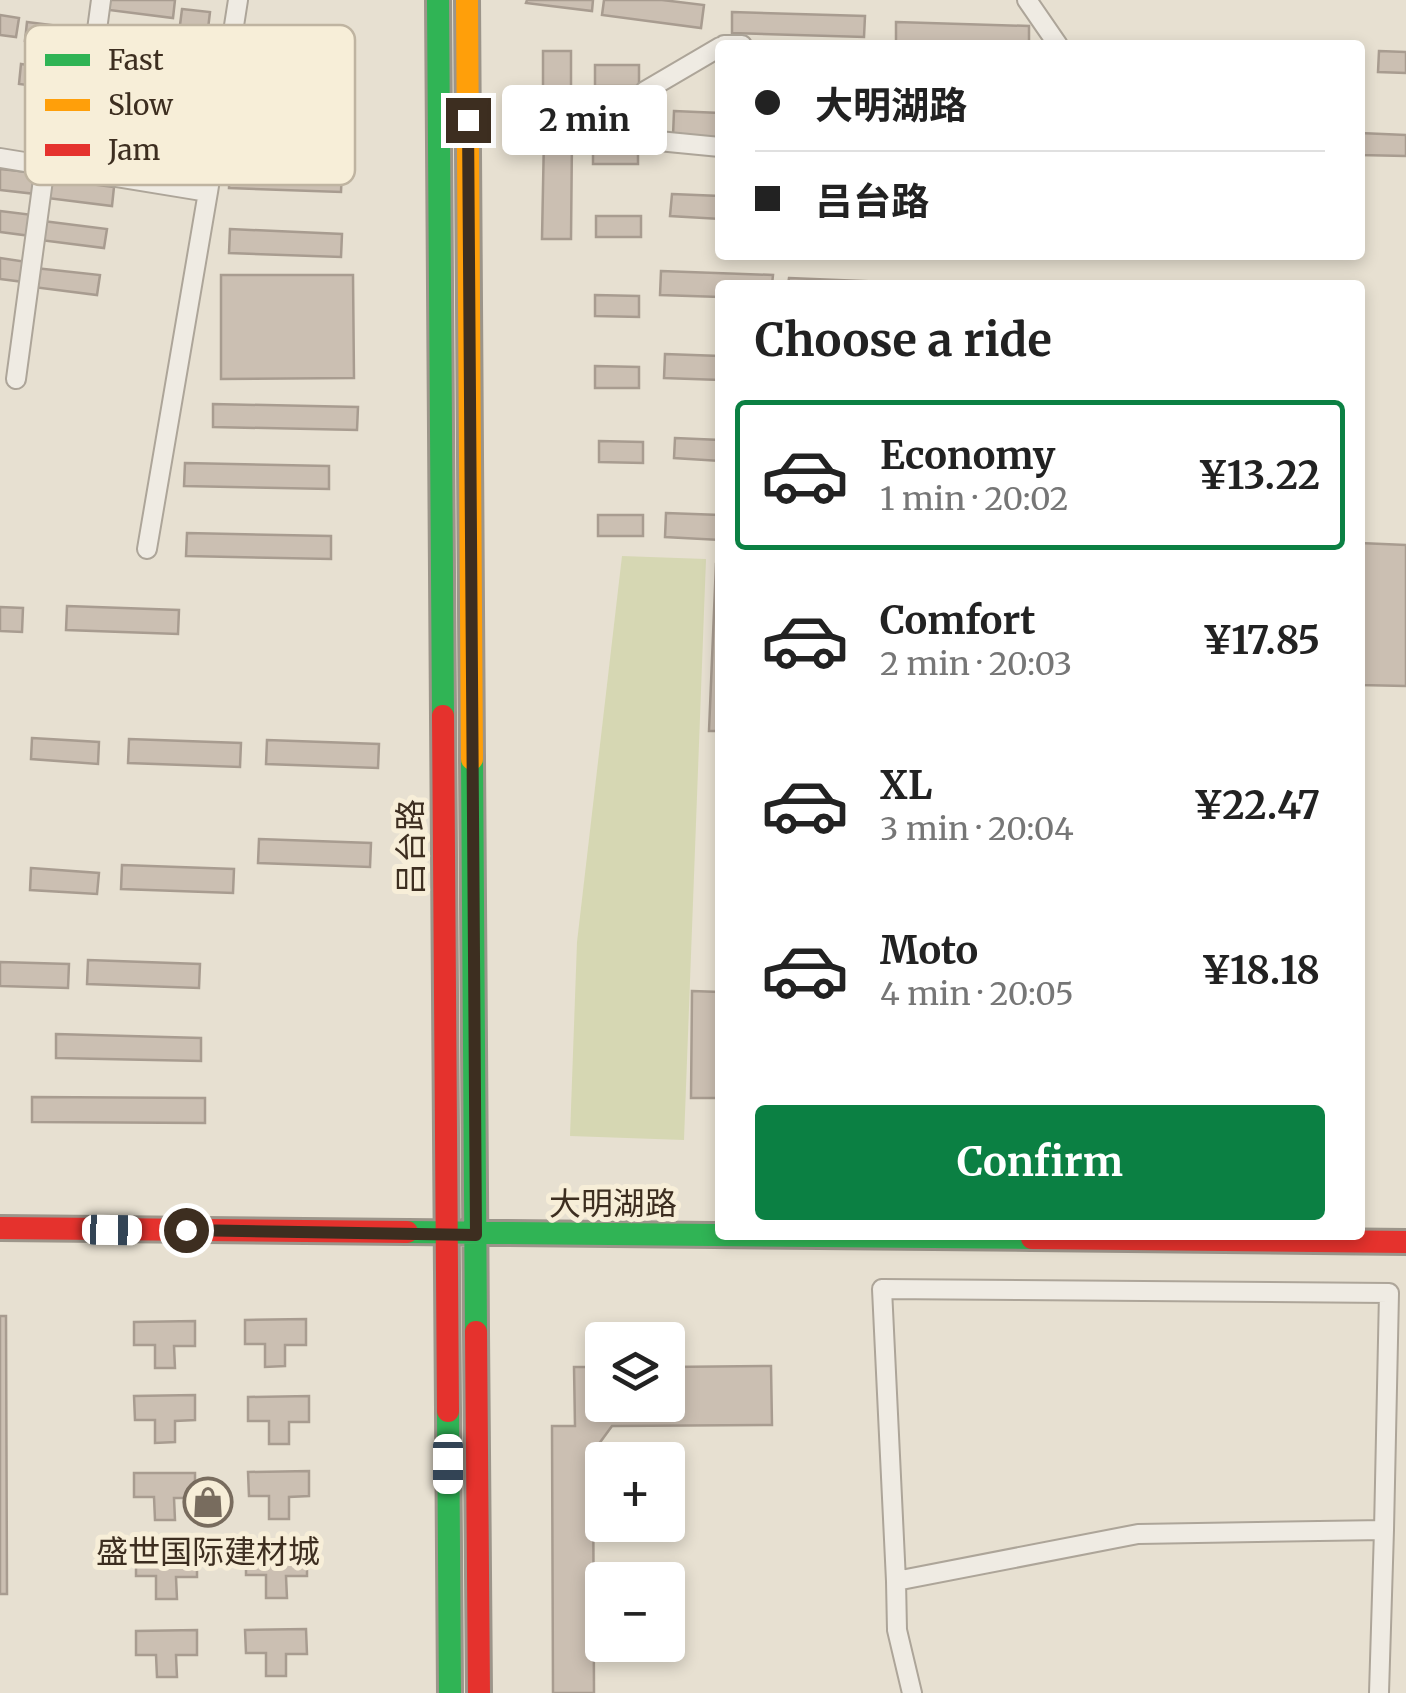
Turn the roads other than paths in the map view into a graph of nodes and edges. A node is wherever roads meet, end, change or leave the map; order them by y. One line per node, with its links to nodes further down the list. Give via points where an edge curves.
1 (101, 0): 6 (street)
2 (238, 0): 7 (street)
3 (438, 0): 20 (main road, 吕台路)
4 (467, 0): 21 (main road, 吕台路)
5 (1027, 0): 8 (street)
6 (98, 25)
7 (234, 25)
8 (1055, 40)
9 (715, 50): 10 (street, via 645,91 648,140)
10 (715, 147)
11 (0, 158): 12 (street)
12 (25, 162)
13 (42, 185): 17 (street)
14 (167, 185): 16 (street)
15 (209, 185): 16 (street)
16 (208, 192): 18 (street)
17 (16, 379)
18 (147, 549)
19 (0, 1228): 20 (main road, 大明湖路)
20 (446, 1234): 21 (main road, 大明湖路); 28 (main road, 吕台路)
21 (476, 1235): 22 (main road, 大明湖路); 29 (main road, 吕台路)
22 (715, 1237)
23 (1140, 1240): 24 (main road, 大明湖路)
24 (1406, 1242)
25 (1398, 1294): 26 (street); 27 (street, via 882,1289)
26 (1384, 1530): 27 (street, via 1138,1534); 31 (street)
27 (896, 1581): 30 (street, via 897,1630)
28 (450, 1693)
29 (479, 1693)
30 (912, 1693)
31 (1379, 1693)

